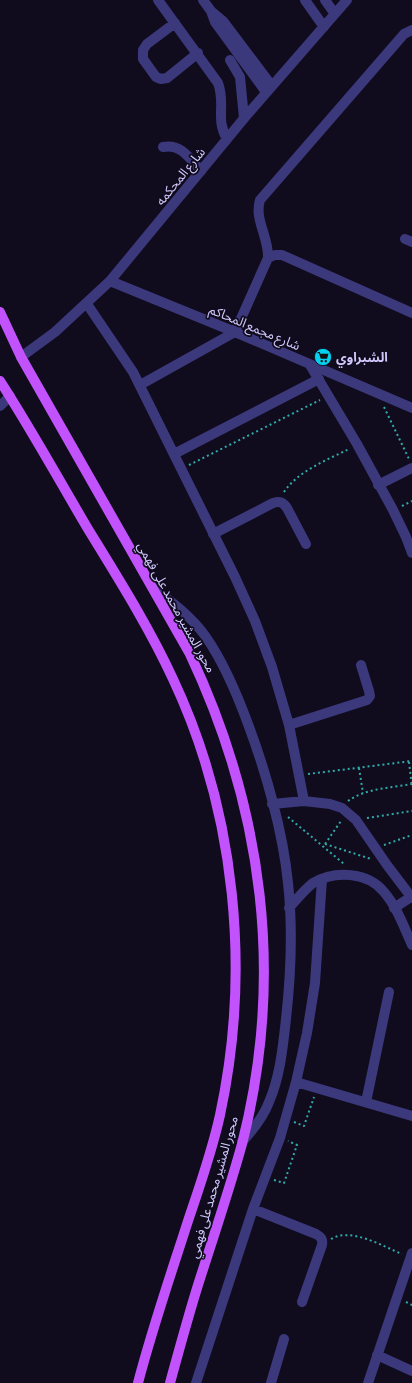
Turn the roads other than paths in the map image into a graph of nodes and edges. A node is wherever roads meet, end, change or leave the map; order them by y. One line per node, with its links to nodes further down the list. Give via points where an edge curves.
1 (158, 0): 8 (street)
2 (203, 0): 13 (street, via 223,21)
3 (305, 0): 9 (street)
4 (312, 0): 9 (street)
5 (325, 0): 7 (street)
6 (347, 0): 7 (street, شارع المحكمه)
7 (336, 14): 9 (street, شارع المحكمه)
8 (175, 23): 11 (street); 11 (street, via 147,44 143,50 143,59 154,75 161,79 167,78)
9 (326, 25): 13 (street, شارع المحكمه)
10 (412, 30): 18 (street, via 404,34 260,200 257,208)
11 (198, 53): 15 (street, via 216,78 220,89 220,121)
12 (230, 60): 14 (street, via 240,77)
13 (269, 89): 14 (street, شارع المحكمه)
14 (244, 118): 15 (street, شارع المحكمه)
15 (227, 139): 17 (street, شارع المحكمه)
16 (163, 147): 17 (street, via 180,149)
17 (201, 171): 19 (street, شارع المحكمه)
18 (268, 258): 22 (street, via 282,255); 23 (street)
19 (110, 281): 20 (street, شارع المحكمه); 23 (street, شارع مجمع المحاكم)
20 (87, 304): 24 (street, شارع المحكمه); 28 (street)
21 (0, 312): 24 (main road, محور المشير محمد على فهمي)
22 (412, 313)
23 (235, 332): 25 (street, شارع مجمع المحاكم); 28 (street)
24 (21, 357): 38 (main road, محور المشير محمد على فهمي)
25 (310, 365): 26 (street); 31 (street, شارع مجمع المحاكم)
26 (319, 379): 32 (street); 34 (street)
27 (0, 381): 29 (main road, محور المشير محمد على فهمي)
28 (140, 385): 32 (street)
29 (10, 396): 30 (street); 59 (main road, محور المشير محمد على فهمي, via 143,622 173,679 208,770 229,869 235,970 232,1036 226,1079 212,1150)
30 (0, 406)
31 (412, 408)
32 (174, 454): 35 (street)
33 (412, 468): 34 (street)
34 (378, 485): 37 (street, via 393,510)
35 (213, 534): 36 (street, via 279,502 287,508); 40 (street, via 255,621 272,666)
36 (306, 544)
37 (412, 553)
38 (153, 588): 42 (street, via 184,612 214,649 242,707); 52 (main road, محور المشير محمد على فهمي, via 190,654 215,710 244,803 257,870 264,960 262,1016 257,1071)
39 (361, 665): 40 (street, via 370,696 367,700)
40 (289, 725): 41 (street)
41 (304, 801): 42 (street); 44 (street, via 330,804 345,810 356,820)
42 (273, 804): 45 (street, via 286,862)
43 (322, 879): 45 (street, via 304,891); 46 (street, via 335,875 359,877 384,891); 49 (street, via 315,983)
44 (412, 897): 46 (street)
45 (289, 908): 52 (street, via 288,1002 282,1049 269,1103 253,1130)
46 (394, 908): 47 (street)
47 (412, 945)
48 (389, 992): 50 (street)
49 (296, 1082): 50 (street); 53 (street, via 280,1138)
50 (366, 1102): 51 (street)
51 (412, 1116)
52 (242, 1142): 60 (main road, محور المشير محمد على فهمي)
53 (253, 1209): 55 (street, via 316,1234 323,1240); 61 (street)
54 (411, 1256): 57 (street)
55 (302, 1302)
56 (284, 1339): 62 (street)
57 (377, 1355): 58 (street); 63 (street)
58 (412, 1371)
59 (138, 1383)
60 (170, 1383)
61 (196, 1383)
62 (271, 1383)
63 (368, 1383)

